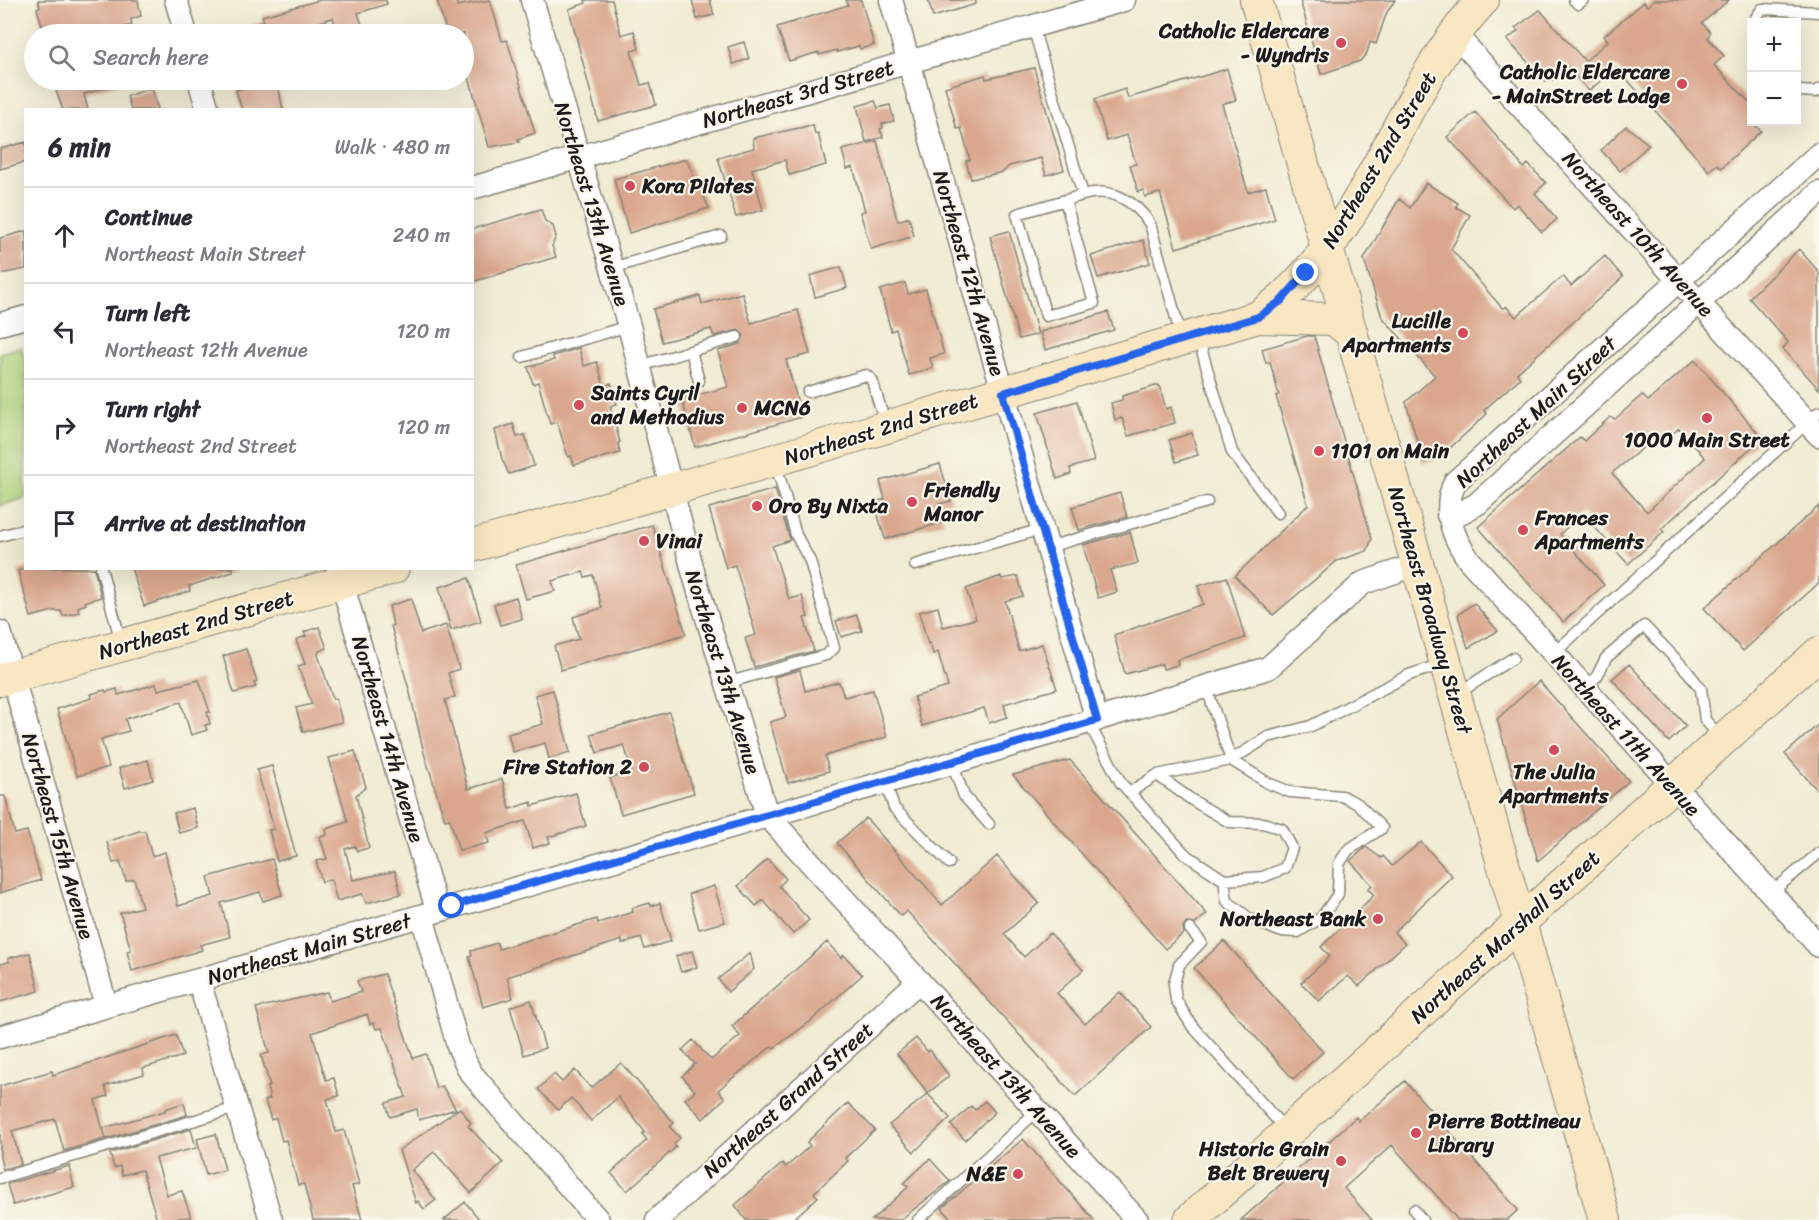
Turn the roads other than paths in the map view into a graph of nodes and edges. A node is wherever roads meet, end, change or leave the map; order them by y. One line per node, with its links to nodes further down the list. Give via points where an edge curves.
1 (176, 0): 11 (street)
2 (532, 0): 20 (street, Northeast 13th Avenue)
3 (891, 0): 14 (street, Northeast 12th Avenue)
4 (1124, 0): 12 (street, Northeast 3rd Street)
5 (1256, 0): 26 (street, Northeast Broadway Street)
6 (1483, 0): 13 (street, Northeast 2nd Street)
7 (1574, 0): 8 (lane, via 1578,4)
8 (1583, 0)
9 (1819, 12): 10 (lane, via 1762,9)
10 (1756, 18)
11 (183, 24)
12 (1033, 27): 14 (street, Northeast 3rd Street); 23 (lane)
13 (1455, 34): 26 (street, Northeast 2nd Street); 28 (street, Northeast 10th Avenue)
14 (909, 63): 20 (street, Northeast 3rd Street); 42 (street, Northeast 12th Avenue)
15 (203, 90): 18 (street)
16 (1801, 91): 17 (lane)
17 (1818, 92)
18 (207, 108)
19 (1819, 154): 28 (street, Northeast Main Street)
20 (578, 157): 21 (street, Northeast 3rd Street); 27 (street, Northeast 13th Avenue)
21 (474, 187)
22 (1819, 193): 29 (street, Northeast Main Street)
23 (1083, 195): 24 (lane); 36 (lane, via 1109,191 1144,215)
24 (1065, 200): 24 (lane, via 1017,213 1046,316 1094,303)
25 (721, 236): 27 (lane)
26 (1328, 248): 30 (street, Northeast 2nd Street, via 1281,301); 34 (street, Northeast Broadway Street)
27 (612, 268): 33 (street, Northeast 13th Avenue)
28 (1680, 281): 29 (street, Northeast 10th Avenue); 49 (street, Northeast Main Street, via 1455,482 1448,497)
29 (1700, 302): 43 (street, Northeast 10th Avenue); 49 (street, Northeast Main Street, via 1477,504)
30 (1258, 317): 34 (street, via 1334,319); 36 (street, Northeast 2nd Street)
31 (24, 318): 32 (street)
32 (0, 324)
33 (629, 326): 38 (lane); 39 (street, Northeast 13th Avenue)
34 (1352, 334): 54 (street, Northeast Broadway Street)
35 (737, 337): 37 (lane)
36 (1189, 337): 42 (street, Northeast 2nd Street); 48 (lane, via 1232,452)
37 (691, 351): 39 (lane); 40 (lane)
38 (522, 357)
39 (640, 366): 46 (street, Northeast 13th Avenue)
40 (699, 381)
41 (808, 392): 44 (lane, via 866,375 872,380)
42 (1003, 393): 44 (street, Northeast 2nd Street); 52 (street, Northeast 12th Avenue)
43 (1815, 423): 62 (lane)
44 (886, 427): 45 (street, Northeast 2nd Street)
45 (775, 460): 46 (street, Northeast 2nd Street); 66 (lane, via 796,535 810,561 834,648 826,655)
46 (672, 488): 53 (street, Northeast 2nd Street); 66 (street, Northeast 13th Avenue)
47 (1207, 502): 52 (lane)
48 (1278, 513)
49 (1448, 515): 62 (street, Northeast 11th Avenue, via 1458,545 1469,560)
50 (24, 530): 51 (lane)
51 (0, 536)
52 (1045, 538): 55 (lane); 70 (street, Northeast 12th Avenue)
53 (474, 545)
54 (1418, 564): 64 (street, Northeast Broadway Street); 67 (street, Northeast Main Street, via 1363,583 1268,668)
55 (915, 566)
56 (102, 570): 60 (lane)
57 (380, 570): 58 (street, Northeast 2nd Street)
58 (340, 576): 60 (street, Northeast 2nd Street); 84 (street, Northeast 14th Avenue)
59 (0, 632): 65 (street, Northeast 15th Avenue)
60 (122, 645): 65 (street, Northeast 2nd Street)
61 (1819, 653): 71 (street, Northeast Marshall Street)
62 (1552, 654): 68 (street, Northeast 11th Avenue)
63 (1513, 658): 69 (lane)
64 (1444, 663): 69 (street, Northeast Broadway Street); 72 (lane, via 1409,675 1311,726 1268,736)
65 (6, 678): 90 (street, Northeast 15th Avenue)
66 (726, 683): 78 (street, Northeast 13th Avenue)
67 (1206, 686): 70 (street, Northeast Main Street); 72 (lane)
68 (1585, 688): 71 (lane, via 1606,658 1644,626 1701,689 1705,720); 76 (street, Northeast 11th Avenue)
69 (1454, 696): 85 (street, Northeast Broadway Street)
70 (1093, 721): 73 (street, Northeast Main Street); 77 (lane, via 1121,783)
71 (1723, 740): 76 (street, Northeast Marshall Street)
72 (1231, 760): 74 (lane); 82 (lane, via 1290,792 1342,796 1358,804 1382,828 1348,850 1339,864 1338,894 1322,917 1298,932 1279,931 1250,920 1227,902)
73 (952, 763): 75 (street, Northeast Main Street); 79 (lane, via 964,796)
74 (1157, 775): 77 (lane); 82 (lane, via 1229,822 1282,829 1292,848 1285,868 1263,877)
75 (885, 781): 78 (street, Northeast Main Street); 81 (lane, via 894,808)
76 (1672, 787): 83 (street, Northeast 11th Avenue); 85 (street, Northeast Marshall Street)
77 (1130, 792): 82 (lane, via 1185,854)
78 (767, 815): 84 (street, Northeast Main Street); 89 (street, Northeast 13th Avenue)
79 (989, 824)
80 (1819, 853): 83 (lane)
81 (949, 863)
82 (1224, 879)
83 (1772, 892): 87 (street, Northeast 11th Avenue)
84 (430, 913): 88 (street, Northeast Main Street); 98 (street, Northeast 14th Avenue, via 458,1046 470,1072)
85 (1521, 924): 94 (street, Northeast Marshall Street); 104 (street, Northeast Broadway Street)
86 (1190, 929): 94 (lane, via 1201,942 1179,965 1174,984 1182,1013)
87 (1819, 946)
88 (199, 981): 90 (street, Northeast Main Street); 92 (street)
89 (919, 981): 93 (street, Northeast 13th Avenue); 99 (street, Northeast Grand Street)
90 (106, 1005): 91 (street, Northeast Main Street)
91 (0, 1036)
92 (236, 1108): 95 (lane); 97 (street)
93 (1037, 1111): 100 (lane); 101 (street, Northeast 13th Avenue)
94 (1287, 1131): 102 (street, Northeast Marshall Street)
95 (0, 1178)
96 (1414, 1210): 103 (lane)
97 (271, 1220)
98 (598, 1220)
99 (657, 1220)
100 (918, 1220)
101 (1137, 1220)
102 (1190, 1220)
103 (1422, 1220)
104 (1605, 1220)

